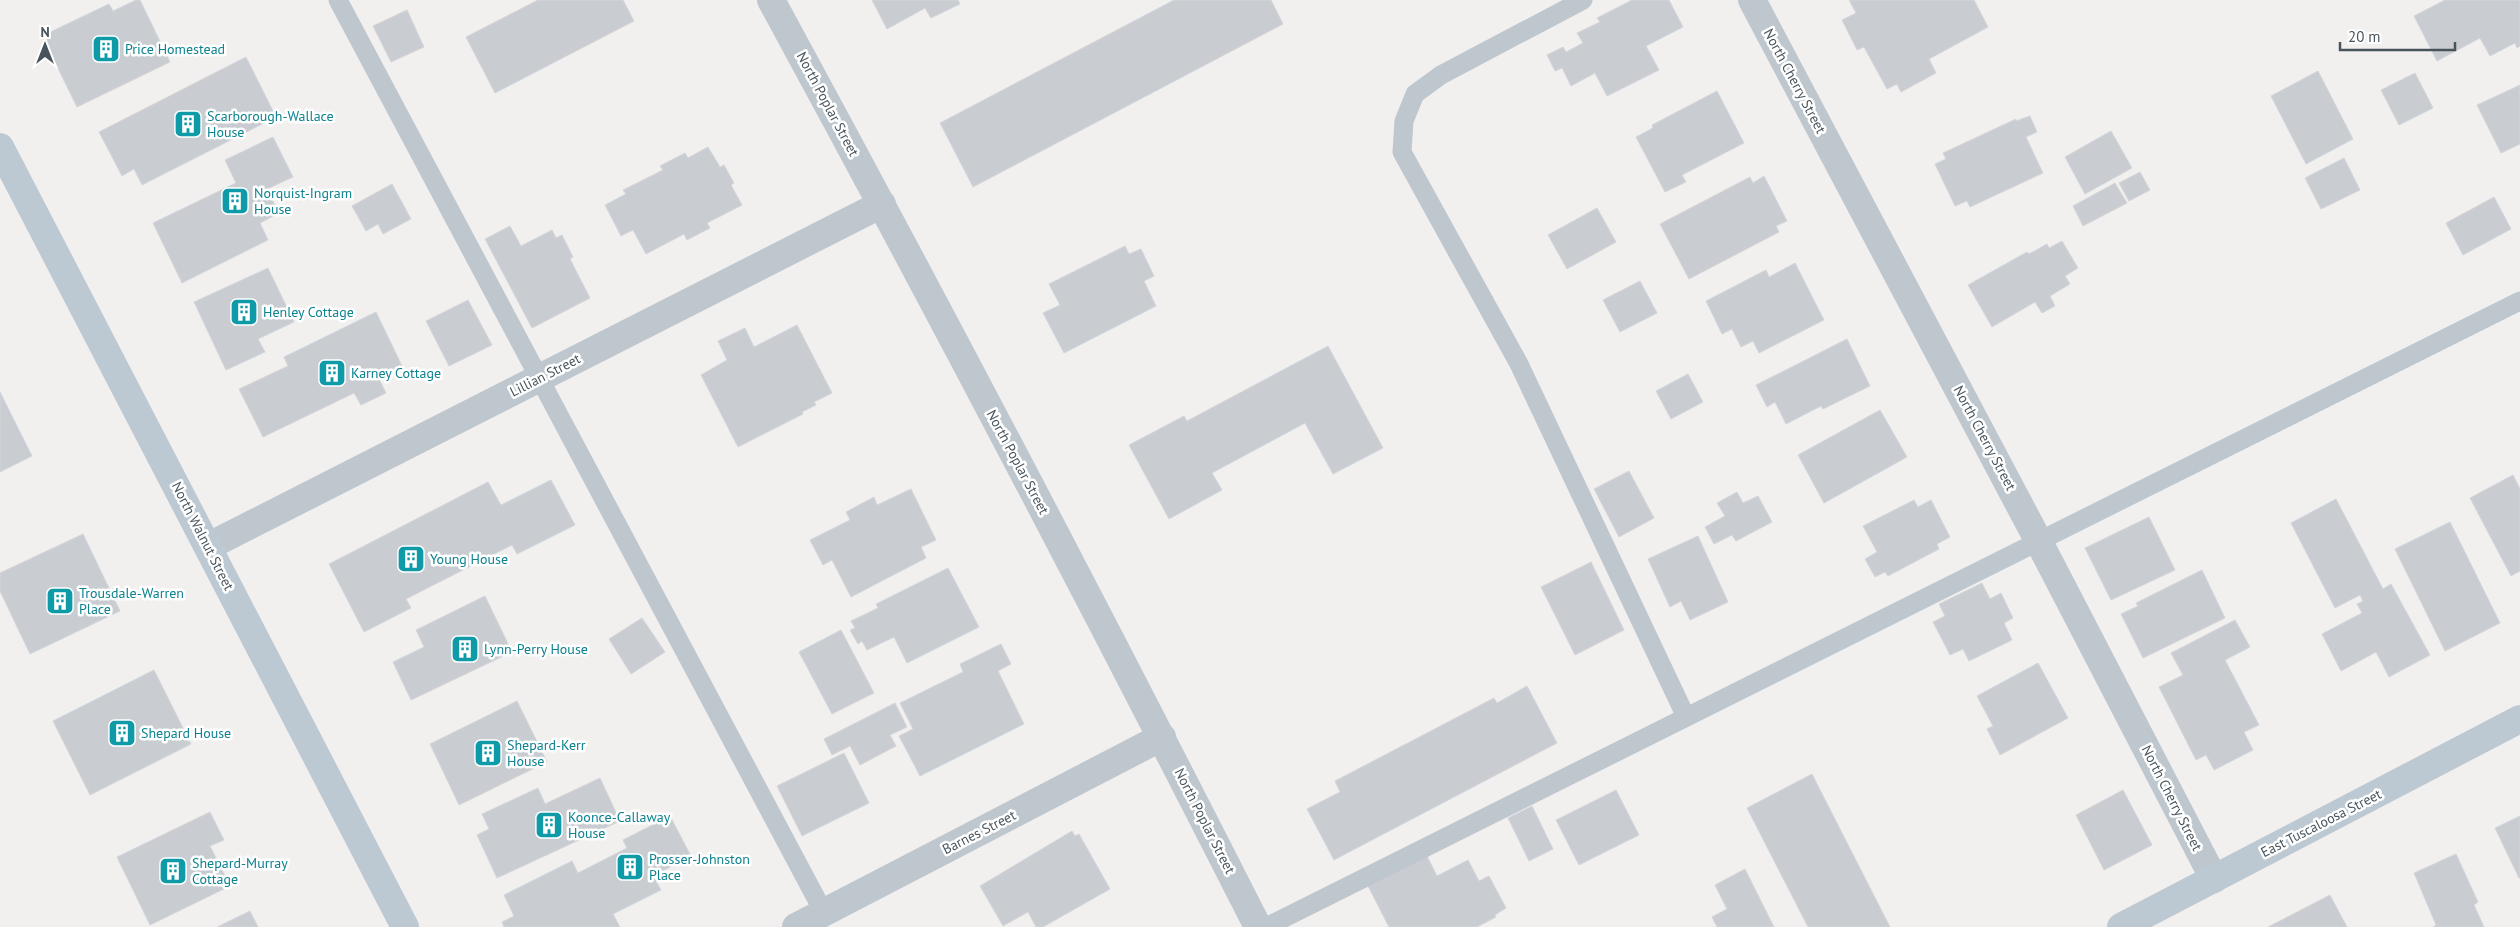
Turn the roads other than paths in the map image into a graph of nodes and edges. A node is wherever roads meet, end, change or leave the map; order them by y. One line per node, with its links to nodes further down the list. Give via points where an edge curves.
1 (338, 0): 8 (lane)
2 (771, 0): 6 (street, North Poplar Street)
3 (1583, 0): 11 (lane, via 1441,75 1415,94 1404,121 1402,152 1519,364)
4 (1752, 0): 9 (street, North Cherry Street)
5 (0, 146): 10 (street, North Walnut Street)
6 (882, 204): 8 (street, Lillian Street); 13 (street, North Poplar Street)
7 (2520, 301): 9 (lane)
8 (540, 378): 10 (street, Lillian Street); 15 (lane)
9 (2038, 540): 11 (lane); 14 (street, North Cherry Street)
10 (209, 546): 16 (street, North Walnut Street)
11 (1686, 717): 19 (lane)
12 (2520, 719): 14 (street, East Tuscaloosa Street)
13 (1162, 737): 15 (street, Barnes Street); 18 (street, North Poplar Street)
14 (2214, 879): 20 (street, East Tuscaloosa Street)
15 (824, 913): 17 (street, Barnes Street)
16 (405, 927)
17 (796, 927)
18 (1258, 927)
19 (1266, 927)
20 (2121, 927)

